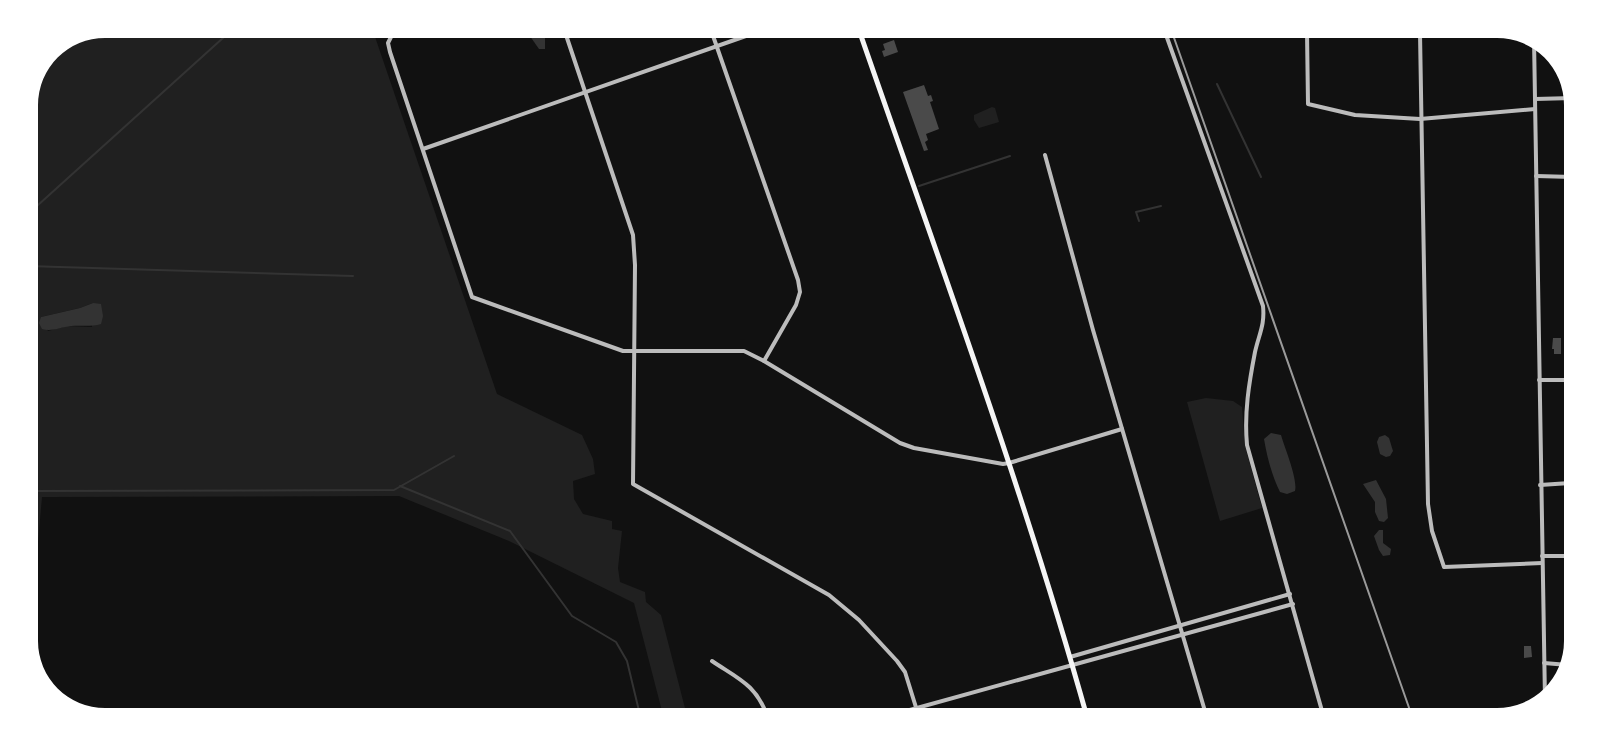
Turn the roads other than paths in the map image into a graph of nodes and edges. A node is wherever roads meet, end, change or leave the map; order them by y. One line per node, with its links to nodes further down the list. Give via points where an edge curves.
1 (390, 38): 16 (street, via 388,43)
2 (567, 38): 11 (street)
3 (714, 38): 9 (street)
4 (740, 38): 9 (street)
5 (862, 38): 25 (main road)
6 (1167, 38): 31 (street, via 1263,306 1264,322 1246,405 1247,445)
7 (1307, 38): 15 (street, via 1308,104 1356,115)
8 (1420, 38): 15 (street)
9 (717, 46): 11 (street); 21 (street, via 800,292)
10 (1534, 49): 13 (street)
11 (586, 91): 16 (street); 20 (street, via 633,235)
12 (1563, 98): 13 (street)
13 (1535, 99): 14 (street)
14 (1535, 109): 15 (street); 18 (street)
15 (1420, 119): 30 (street, via 1428,504 1432,531 1444,567)
16 (423, 149): 20 (street, via 472,297)
17 (1046, 155): 24 (street)
18 (1536, 176): 19 (street); 22 (street)
19 (1563, 177)
20 (635, 352): 21 (street, via 744,351); 42 (street, via 633,483 844,606 901,666)
21 (764, 361): 25 (street, via 900,443)
22 (1539, 380): 23 (street); 27 (street)
23 (1564, 380)
24 (1122, 429): 25 (street); 33 (street)
25 (1009, 463): 35 (main road)
26 (1564, 483): 27 (street)
27 (1540, 485): 28 (street)
28 (1542, 556): 29 (street); 30 (street)
29 (1564, 556)
30 (1542, 563): 37 (street)
31 (1290, 594): 32 (street); 33 (street)
32 (1293, 604): 34 (street); 46 (street)
33 (1181, 625): 34 (street); 35 (street)
34 (1184, 634): 39 (street); 45 (street)
35 (1071, 657): 39 (main road)
36 (712, 661): 41 (street, via 756,691)
37 (1544, 663): 38 (street); 40 (street)
38 (1559, 664)
39 (1073, 666): 43 (street); 44 (main road)
40 (1545, 688)
41 (765, 708)
42 (917, 708)
43 (921, 708)
44 (1085, 708)
45 (1204, 708)
46 (1321, 708)

